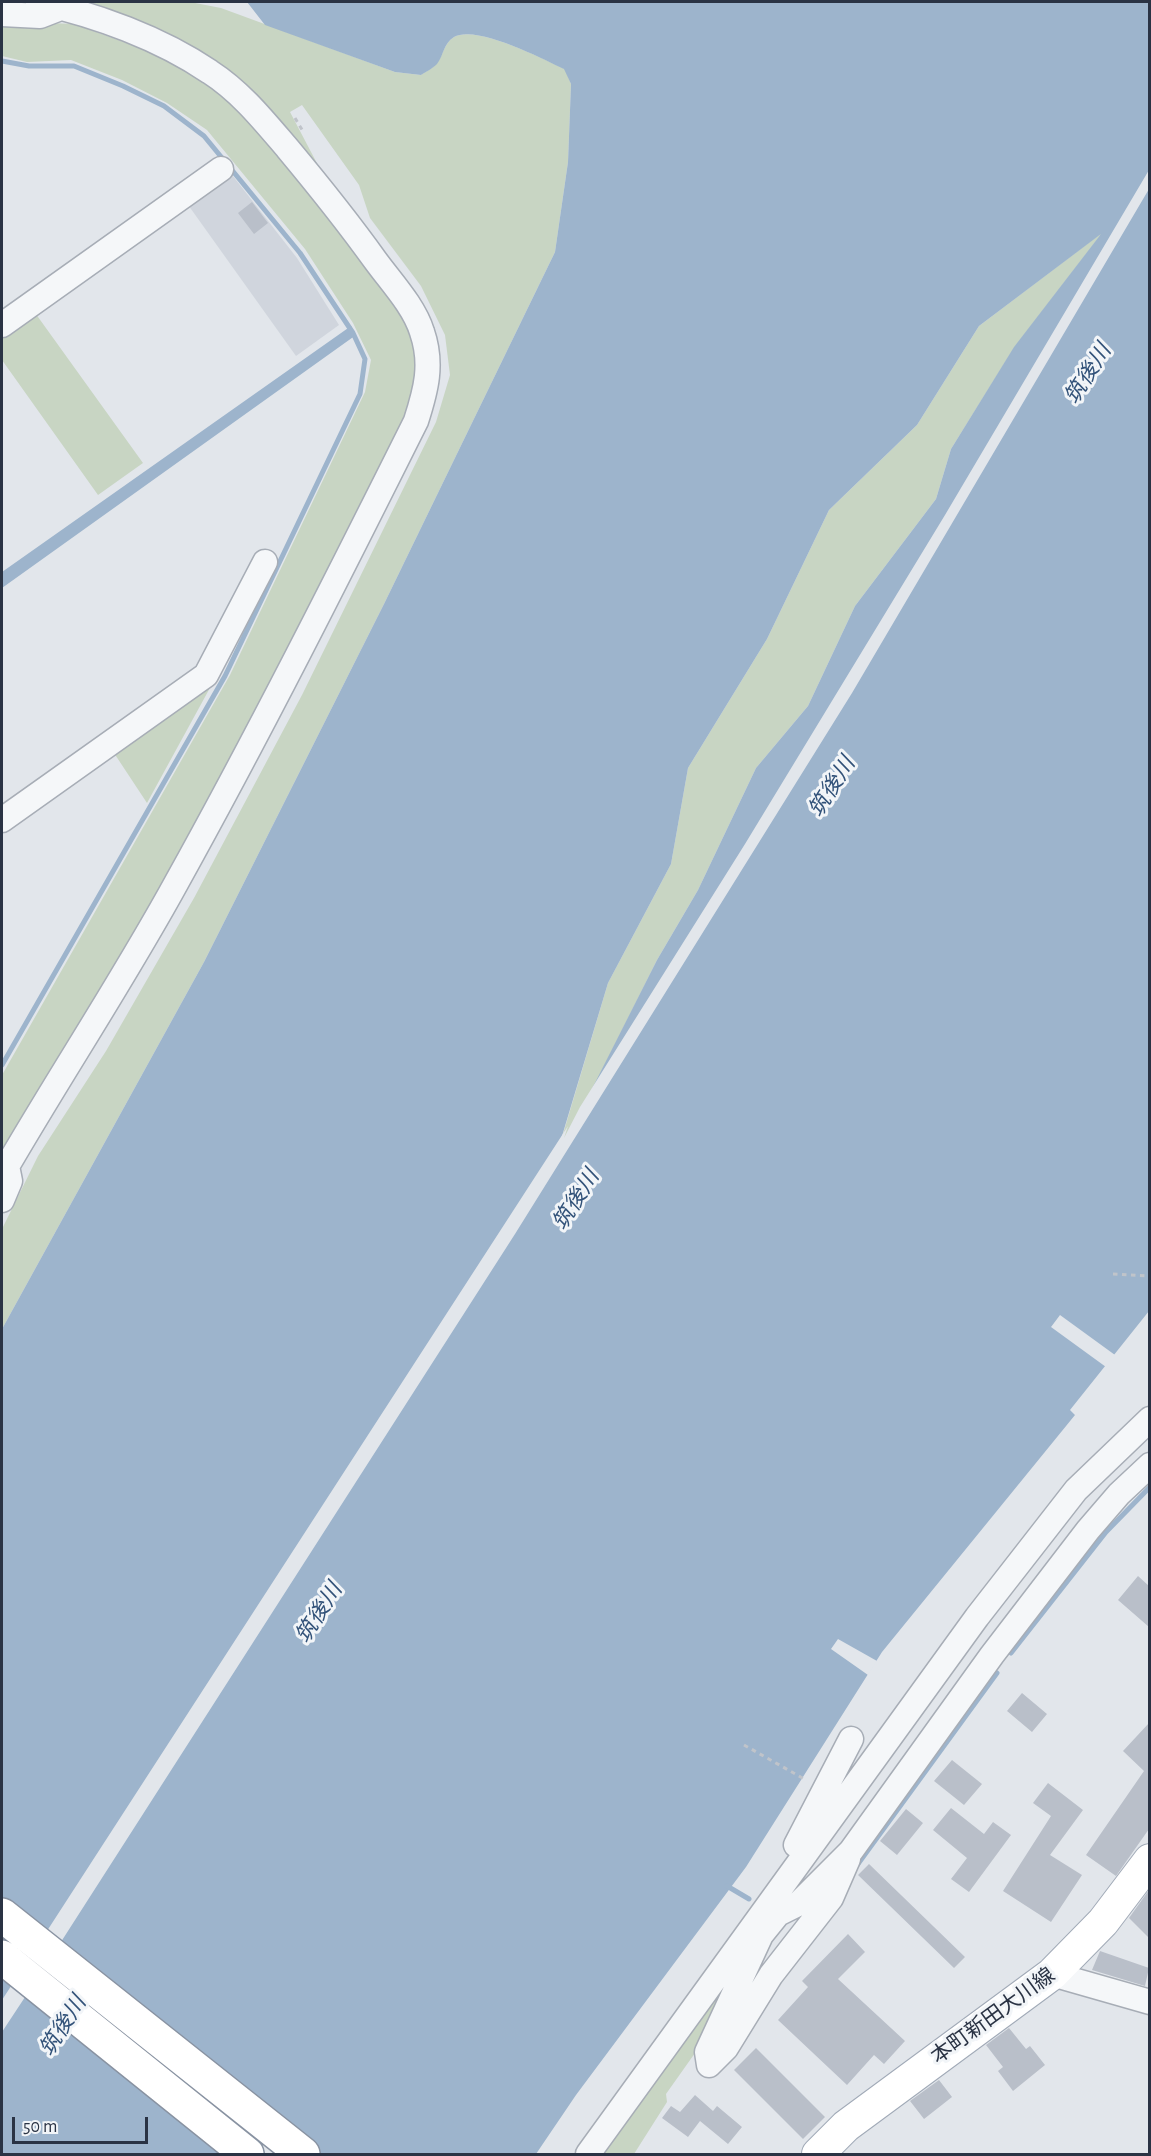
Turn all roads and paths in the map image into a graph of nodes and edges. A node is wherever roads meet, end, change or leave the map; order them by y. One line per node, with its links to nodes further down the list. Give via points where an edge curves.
1 (38, 2): 2 (street)
2 (64, 8): 3 (street, via 40,16); 8 (street, via 178,52 212,72 251,106 332,200 404,298 422,330 428,357 427,387 416,421 174,888 92,1029)
3 (2, 14)
4 (221, 169): 5 (street)
5 (2, 325)
6 (266, 562): 7 (street, via 206,675)
7 (2, 820)
8 (3, 1169): 9 (street, via 10,1181)
9 (2, 1200)
10 (1113, 1274): 11 (path)
11 (1149, 1276)
12 (1149, 1419): 19 (street, via 1069,1499 977,1617)
13 (1149, 1465): 17 (street, via 1074,1548)
14 (851, 1739): 19 (street, via 789,1858)
15 (744, 1745): 16 (path)
16 (811, 1782)
17 (851, 1851): 21 (street, via 798,1904 778,1914); 21 (street, via 831,1898 771,1975 726,2048 709,2065 707,2052)
18 (1149, 1860): 23 (main road, 本町新田大川線, via 1103,1922)
19 (795, 1868): 21 (street)
20 (2, 1915): 26 (highway)
21 (757, 1932): 27 (street, via 709,1985)
22 (2, 1957): 25 (highway)
23 (1052, 1974): 24 (street); 28 (main road, 本町新田大川線, via 846,2126)
24 (1149, 2002)
25 (248, 2154)
26 (303, 2154)
27 (588, 2154)
28 (818, 2154)

